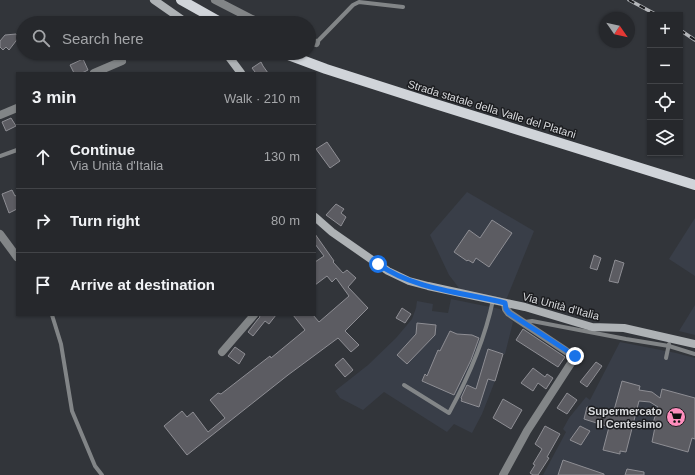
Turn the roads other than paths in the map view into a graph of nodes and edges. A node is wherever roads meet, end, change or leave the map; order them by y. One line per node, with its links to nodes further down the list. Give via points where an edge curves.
1 (154, 0): 5 (street)
2 (181, 0): 6 (main road)
3 (215, 0): 7 (street)
4 (403, 7): 8 (lane, via 359,2)
5 (177, 16)
6 (210, 16)
7 (246, 16)
8 (316, 39)
9 (231, 60): 13 (street)
10 (302, 60): 18 (main road, Strada statale della Valle del Platani)
11 (122, 61): 12 (street)
12 (96, 72)
13 (240, 72)
14 (16, 108): 15 (street)
15 (0, 116)
16 (16, 150): 17 (lane)
17 (0, 156)
18 (695, 185)
19 (316, 218): 22 (street, Via Unità d'Italia, via 332,232 400,277 428,286)
20 (0, 234): 21 (street)
21 (16, 256)
22 (493, 300): 23 (street, Via Unità d'Italia); 34 (lane, via 489,320 460,393 449,413)
23 (505, 303): 26 (street, via 509,313); 27 (street, Via Unità d'Italia)
24 (52, 316): 35 (lane, via 61,344 72,411 95,466)
25 (253, 316): 31 (street)
26 (523, 322): 28 (lane, via 532,321); 36 (street, via 575,356 526,432)
27 (592, 327): 28 (lane); 29 (street, Via Unità d'Italia, via 624,328)
28 (583, 330): 29 (lane, via 626,339)
29 (670, 342): 30 (street, Via Unità d'Italia); 32 (lane); 33 (lane)
30 (695, 344)
31 (222, 352)
32 (695, 354)
33 (666, 358)
34 (404, 385)
35 (102, 475)
36 (503, 475)

